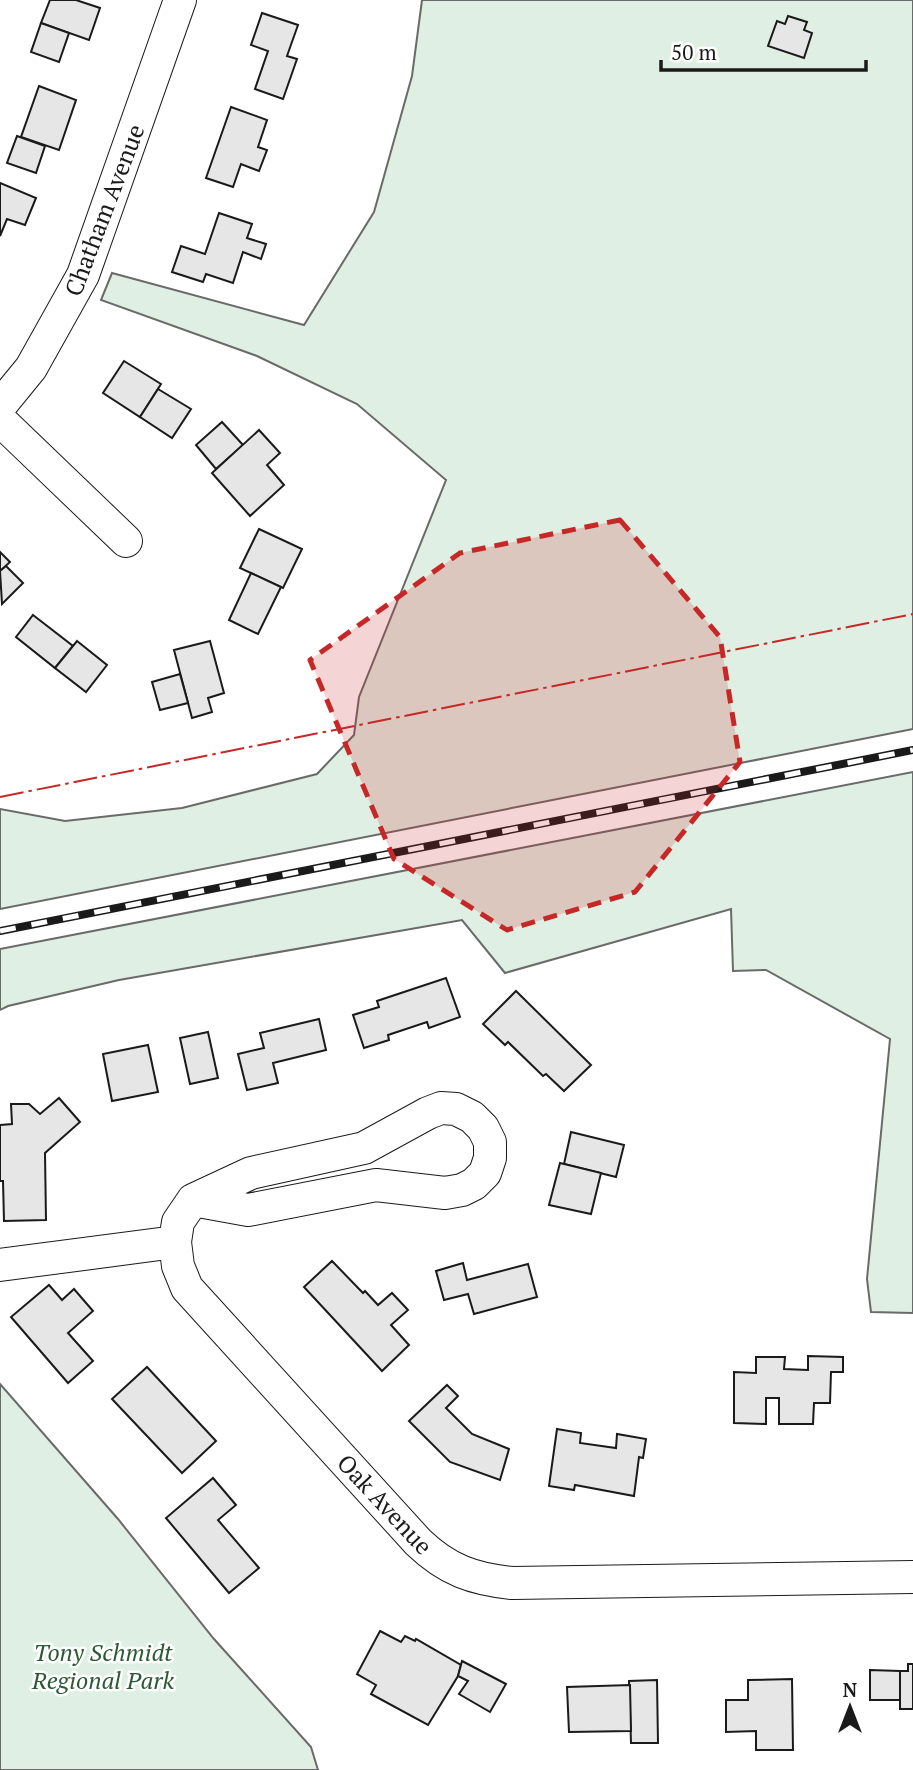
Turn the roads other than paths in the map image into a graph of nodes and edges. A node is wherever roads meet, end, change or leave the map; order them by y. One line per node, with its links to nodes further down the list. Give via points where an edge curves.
1 (180, 0): 2 (street, Chatham Avenue, via 83,275 31,368)
2 (0, 406)
3 (0, 421): 4 (street)
4 (127, 541)
5 (193, 1199): 5 (street, via 248,1210 376,1185 431,1192 461,1190 485,1173 490,1142 472,1117 442,1108 364,1148 251,1173); 6 (street, via 178,1222)
6 (175, 1242): 7 (street); 8 (street, Oak Avenue, via 187,1287 418,1542 458,1571 512,1583)
7 (0, 1265)
8 (913, 1577)

